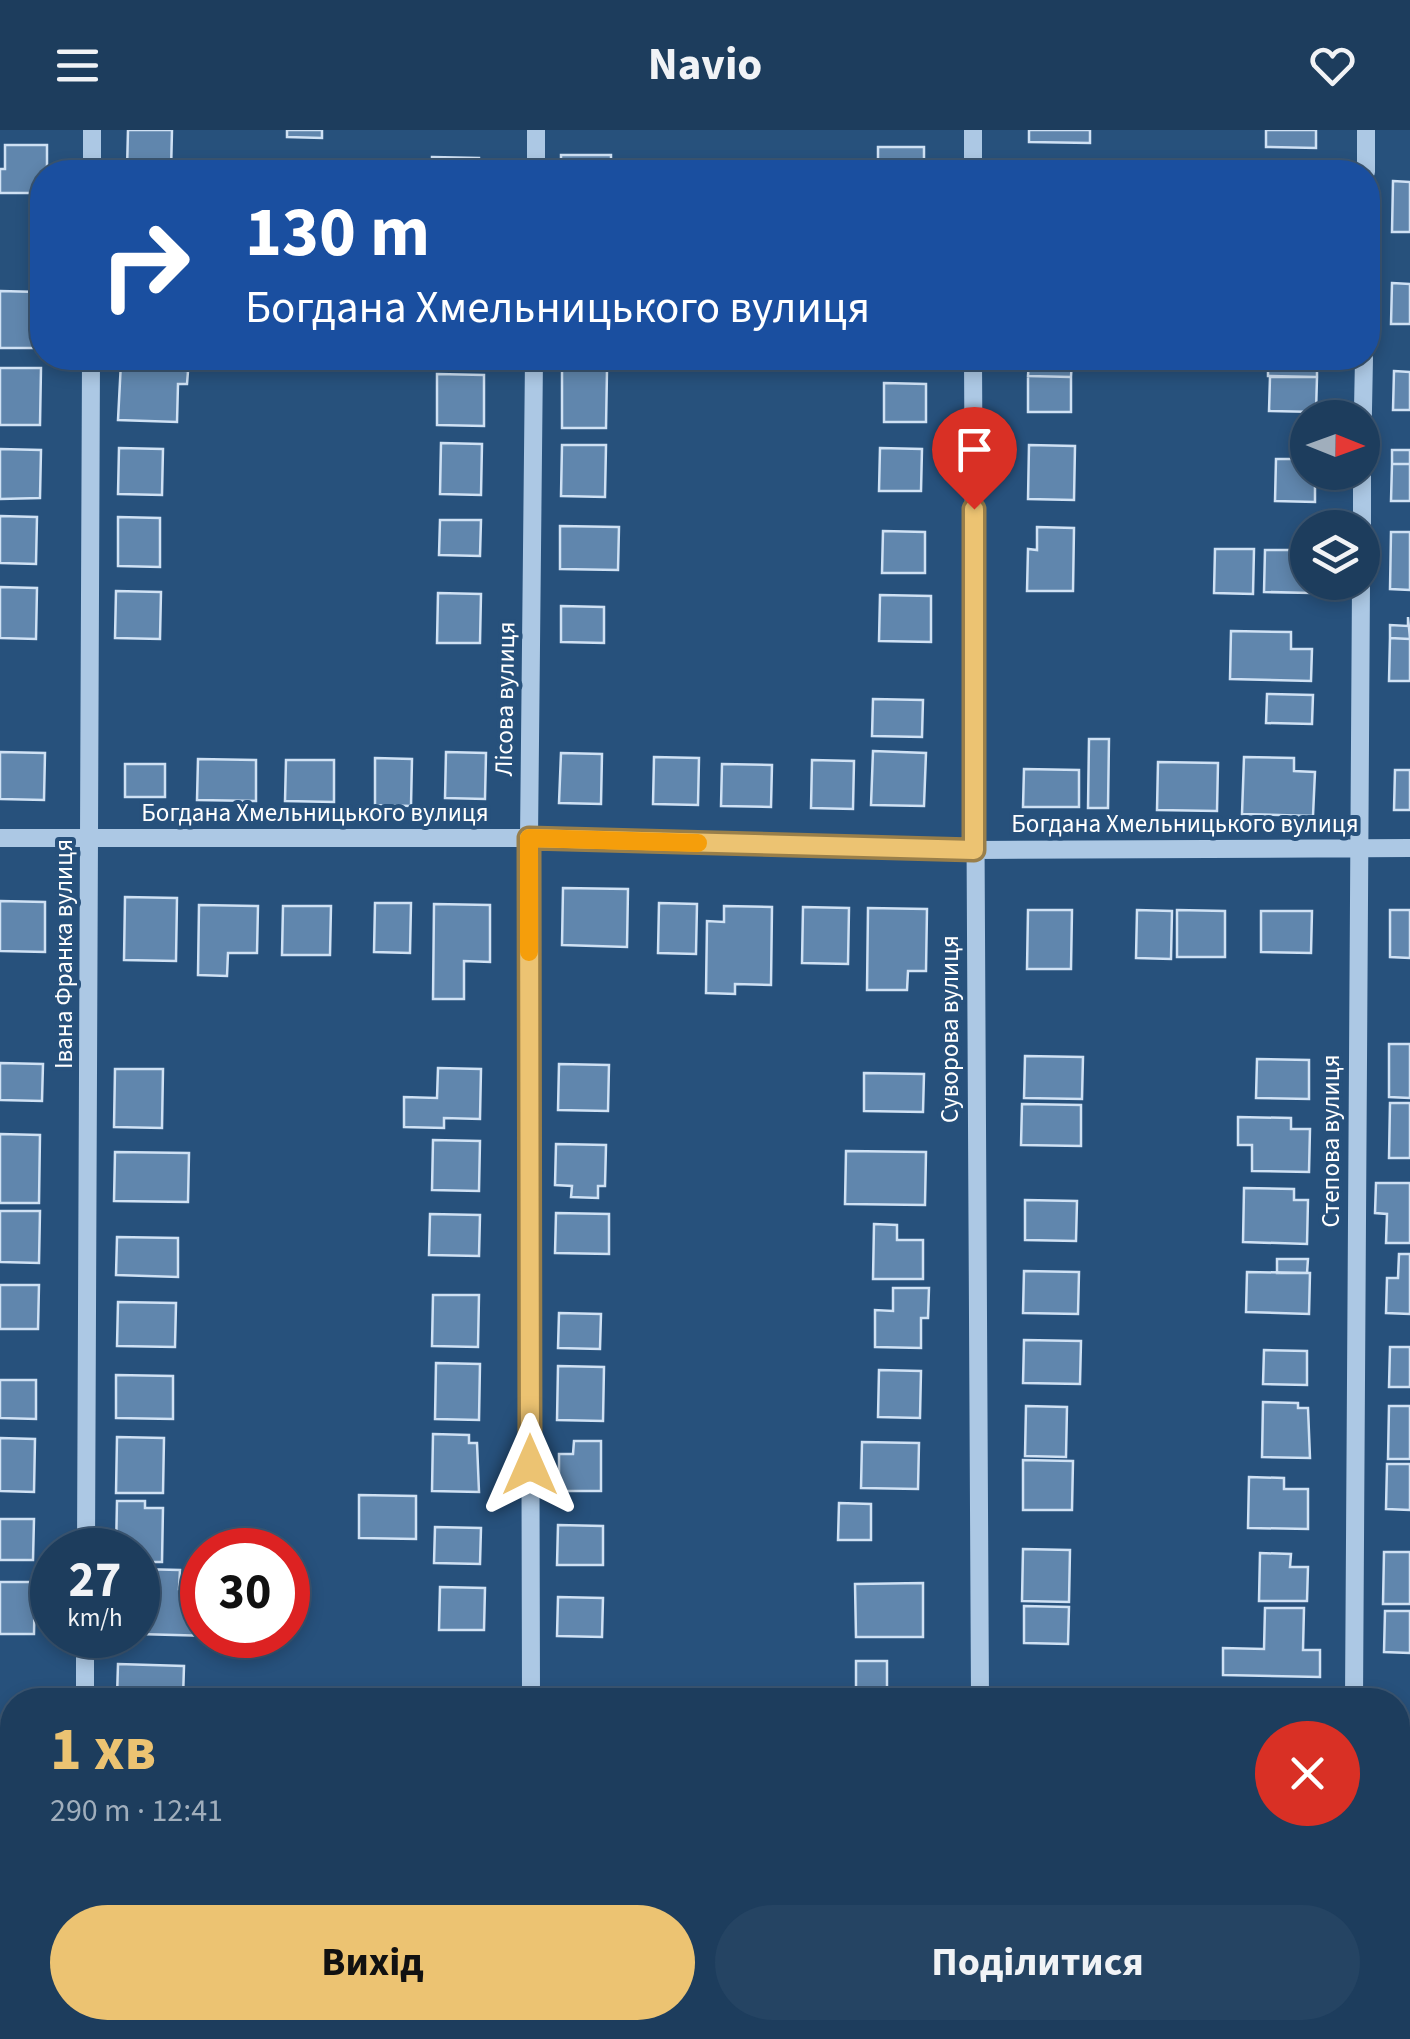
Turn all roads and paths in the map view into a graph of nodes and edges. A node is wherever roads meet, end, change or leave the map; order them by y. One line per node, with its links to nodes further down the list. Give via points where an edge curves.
1 (92, 130): 5 (street)
2 (536, 130): 6 (street)
3 (973, 130): 7 (street)
4 (1366, 130): 8 (street)
5 (92, 160)
6 (536, 160)
7 (973, 160)
8 (1366, 160)
9 (91, 370): 15 (street, Івана Франка вулиця)
10 (534, 370): 17 (street, Лісова вулиця)
11 (973, 370): 20 (street, Суворова вулиця)
12 (1364, 370): 13 (street)
13 (1363, 400)
14 (1361, 600): 18 (street, Степова вулиця)
15 (90, 837): 16 (street, Богдана Хмельницького вулиця); 17 (street, Богдана Хмельницького вулиця); 21 (street, Івана Франка вулиця)
16 (0, 838)
17 (529, 838): 20 (street, Богдана Хмельницького вулиця); 24 (street, Лісова вулиця)
18 (1358, 848): 19 (street, Богдана Хмельницького вулиця); 20 (street, Богдана Хмельницького вулиця); 26 (street, Степова вулиця)
19 (1410, 848)
20 (974, 850): 25 (street, Суворова вулиця)
21 (86, 1528)
22 (86, 1658): 23 (street)
23 (85, 1688)
24 (530, 1688)
25 (980, 1688)
26 (1354, 1688)

